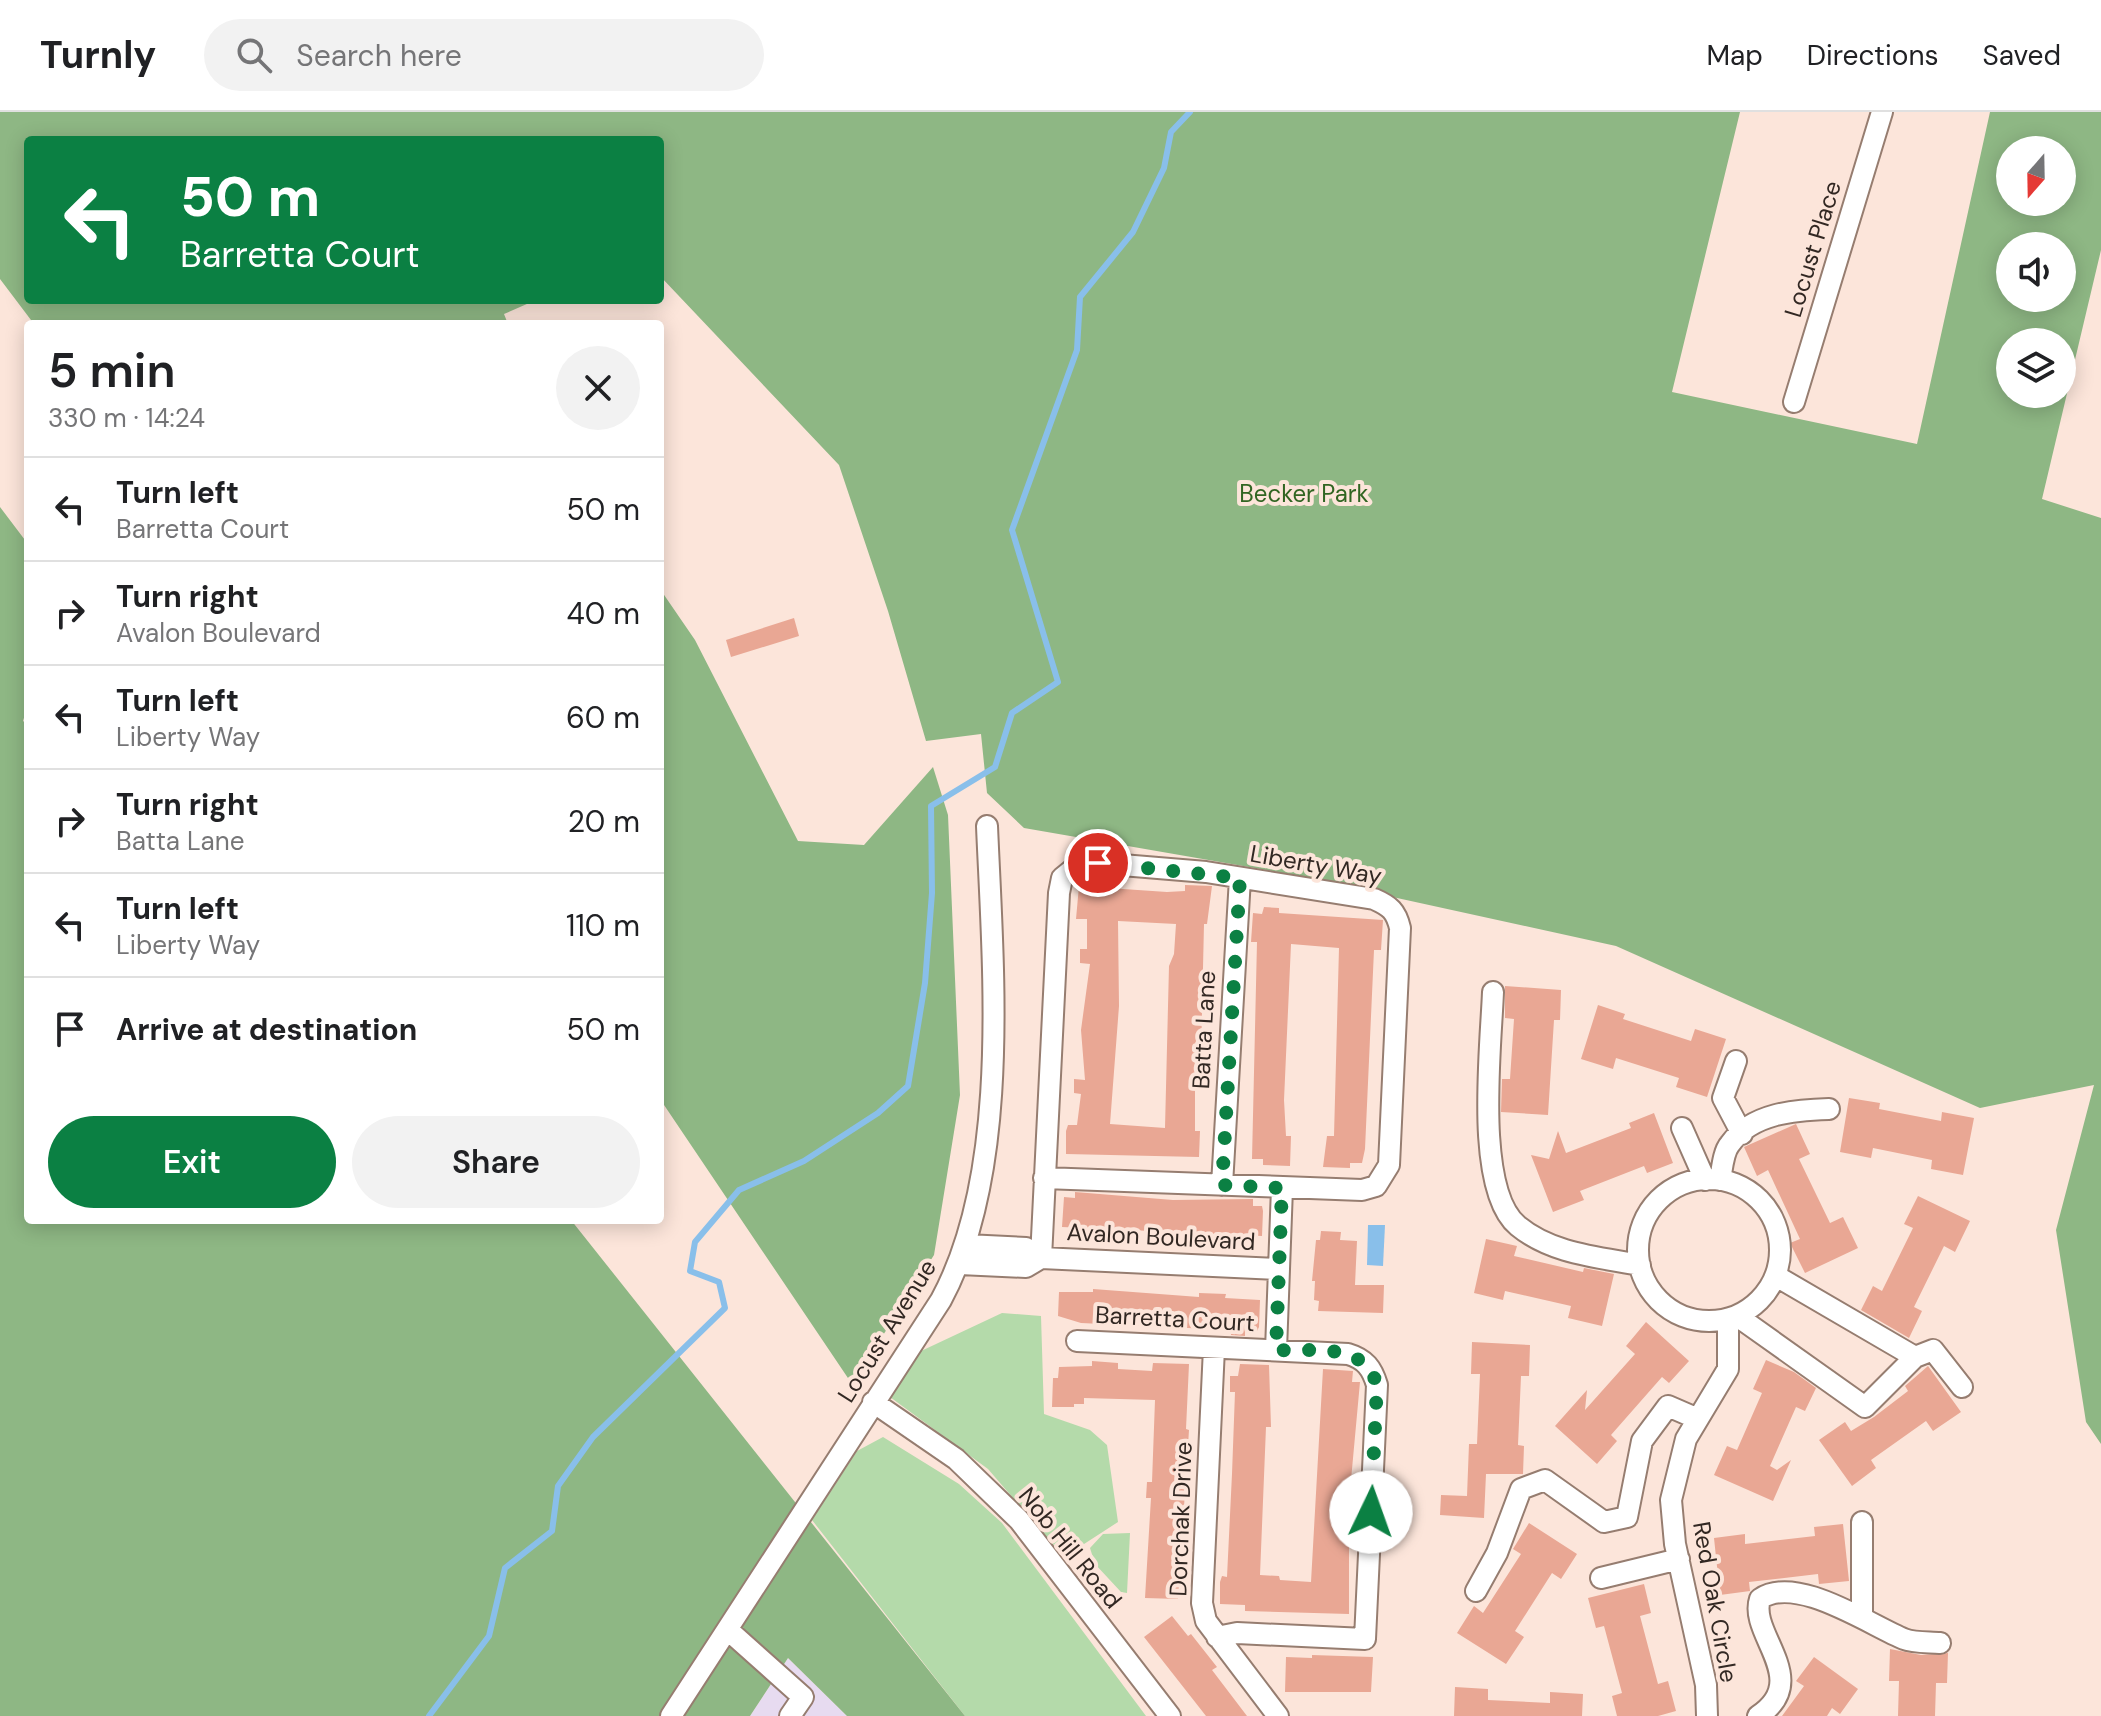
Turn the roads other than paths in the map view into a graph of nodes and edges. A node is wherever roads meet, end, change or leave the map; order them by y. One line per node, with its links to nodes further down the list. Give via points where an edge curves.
1 (1882, 112): 2 (street, Locust Place)
2 (1794, 402)
3 (987, 826): 14 (street, Locust Avenue, via 994,958 990,1071 983,1174)
4 (1240, 878): 10 (street, Liberty Way, via 1098,863 1078,865 1062,878); 12 (street, Batta Lane); 13 (street, Liberty Way, via 1374,899 1397,914 1400,928 1389,1165 1384,1177 1362,1190)
5 (1493, 992): 16 (street, via 1488,1155 1500,1197 1516,1225 1561,1250)
6 (1736, 1061): 9 (street, via 1723,1098)
7 (1829, 1109): 9 (street, via 1784,1111)
8 (1682, 1128): 11 (street)
9 (1742, 1134): 11 (street, via 1729,1144)
10 (1044, 1178): 12 (street, Liberty Way); 15 (street, Liberty Way)
11 (1712, 1180): 16 (street, via 1667,1192 1650,1210 1640,1232); 18 (street, via 1754,1194 1769,1211 1779,1232)
12 (1222, 1185): 13 (street, Liberty Way)
13 (1282, 1188): 17 (street, Avalon Boulevard)
14 (963, 1254): 15 (street, Avalon Boulevard, via 1026,1267); 25 (street, Locust Avenue, via 941,1300)
15 (1041, 1258): 17 (street, Avalon Boulevard)
16 (1640, 1265): 19 (street, via 1659,1301 1679,1315 1703,1322)
17 (1278, 1269): 22 (street, Avalon Boulevard)
18 (1776, 1276): 19 (street, via 1765,1296); 23 (street)
19 (1732, 1318): 23 (street, via 1865,1407); 26 (street, Red Oak Circle, via 1728,1369)
20 (1077, 1341): 21 (street, Barretta Court)
21 (1214, 1348): 22 (street, Barretta Court); 33 (street, Dorchak Drive, via 1202,1603)
22 (1276, 1350): 33 (street, Barretta Court, via 1363,1359 1377,1385 1365,1639 1237,1633)
23 (1915, 1357): 24 (street, via 1933,1350)
24 (1962, 1387)
25 (873, 1402): 32 (street, Locust Avenue); 37 (street, Nob Hill Road, via 956,1459 1019,1520)
26 (1698, 1419): 28 (street, Red Oak Circle, via 1686,1439 1671,1500); 30 (street, via 1668,1406 1642,1441 1627,1517 1604,1522 1545,1480 1521,1489)
27 (1862, 1522): 31 (street)
28 (1679, 1559): 29 (street); 39 (street, Red Oak Circle, via 1706,1685)
29 (1601, 1578)
30 (1476, 1591)
31 (1862, 1618): 34 (street, via 1906,1640); 40 (street, via 1786,1591 1760,1599 1760,1622 1780,1669 1779,1691)
32 (728, 1630): 35 (street, Locust Avenue); 36 (street, via 803,1697)
33 (1217, 1637): 38 (street, Dorchak Drive)
34 (1940, 1643)
35 (671, 1716)
36 (790, 1716)
37 (1170, 1716)
38 (1278, 1716)
39 (1707, 1716)
40 (1758, 1716)

